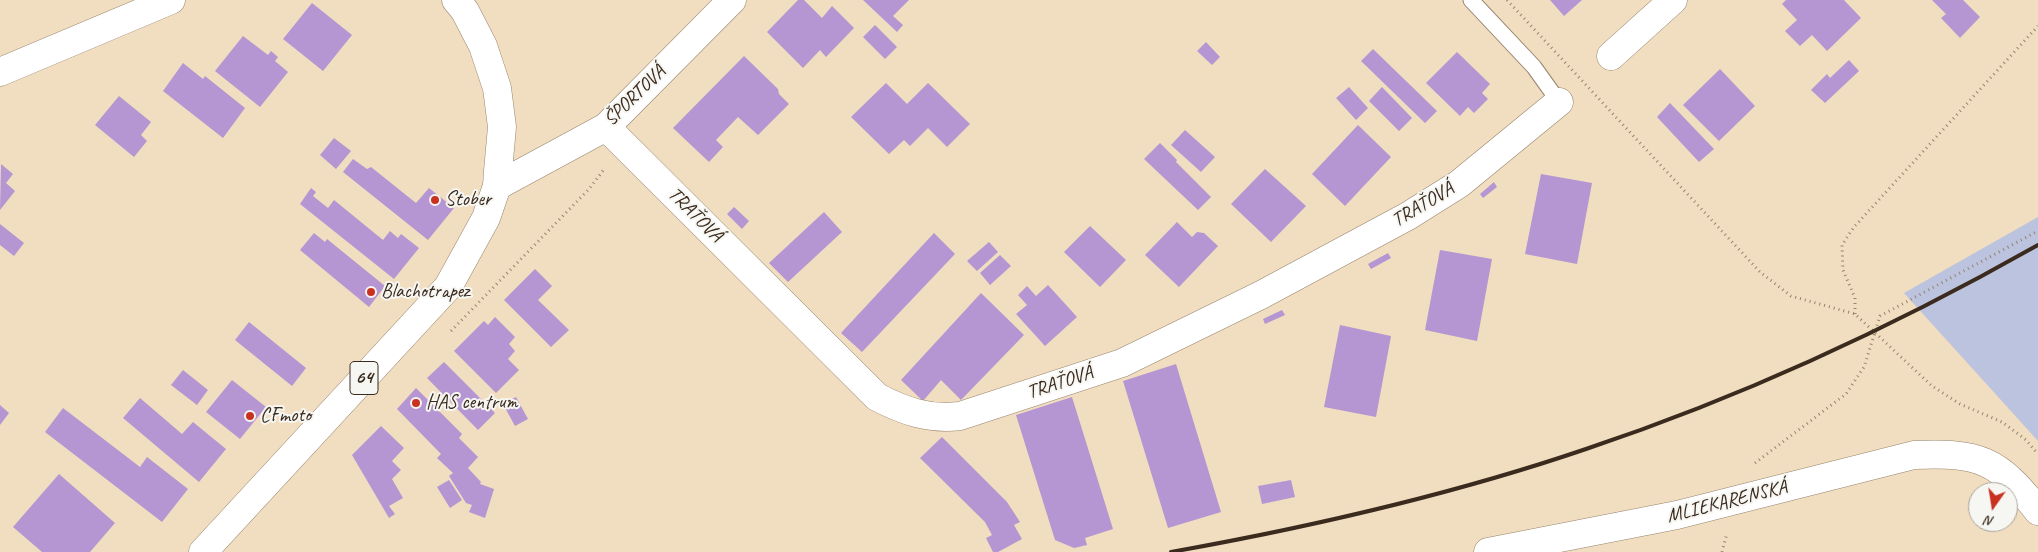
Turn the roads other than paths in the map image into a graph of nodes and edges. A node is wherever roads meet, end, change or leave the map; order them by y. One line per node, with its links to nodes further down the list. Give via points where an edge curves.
1 (171, 0): 7 (street)
2 (456, 0): 10 (street, 64, via 483,46 497,88 502,127)
3 (732, 0): 9 (street, ŠPORTOVÁ)
4 (1471, 0): 8 (lane, via 1534,67)
5 (1673, 0): 6 (street)
6 (1611, 56)
7 (0, 72)
8 (1559, 102): 9 (street, TRAŤOVÁ, via 1459,184 1408,216 1261,295 1122,362 960,416 941,418 901,410 877,397)
9 (606, 126): 10 (street, ŠPORTOVÁ)
10 (497, 186): 12 (street, 64, via 486,218 448,287)
11 (2038, 512): 13 (street, MLIEKARENSKÁ, via 2017,484 1986,462 1942,454 1914,456 1677,516)
12 (202, 552)
13 (1488, 552)

